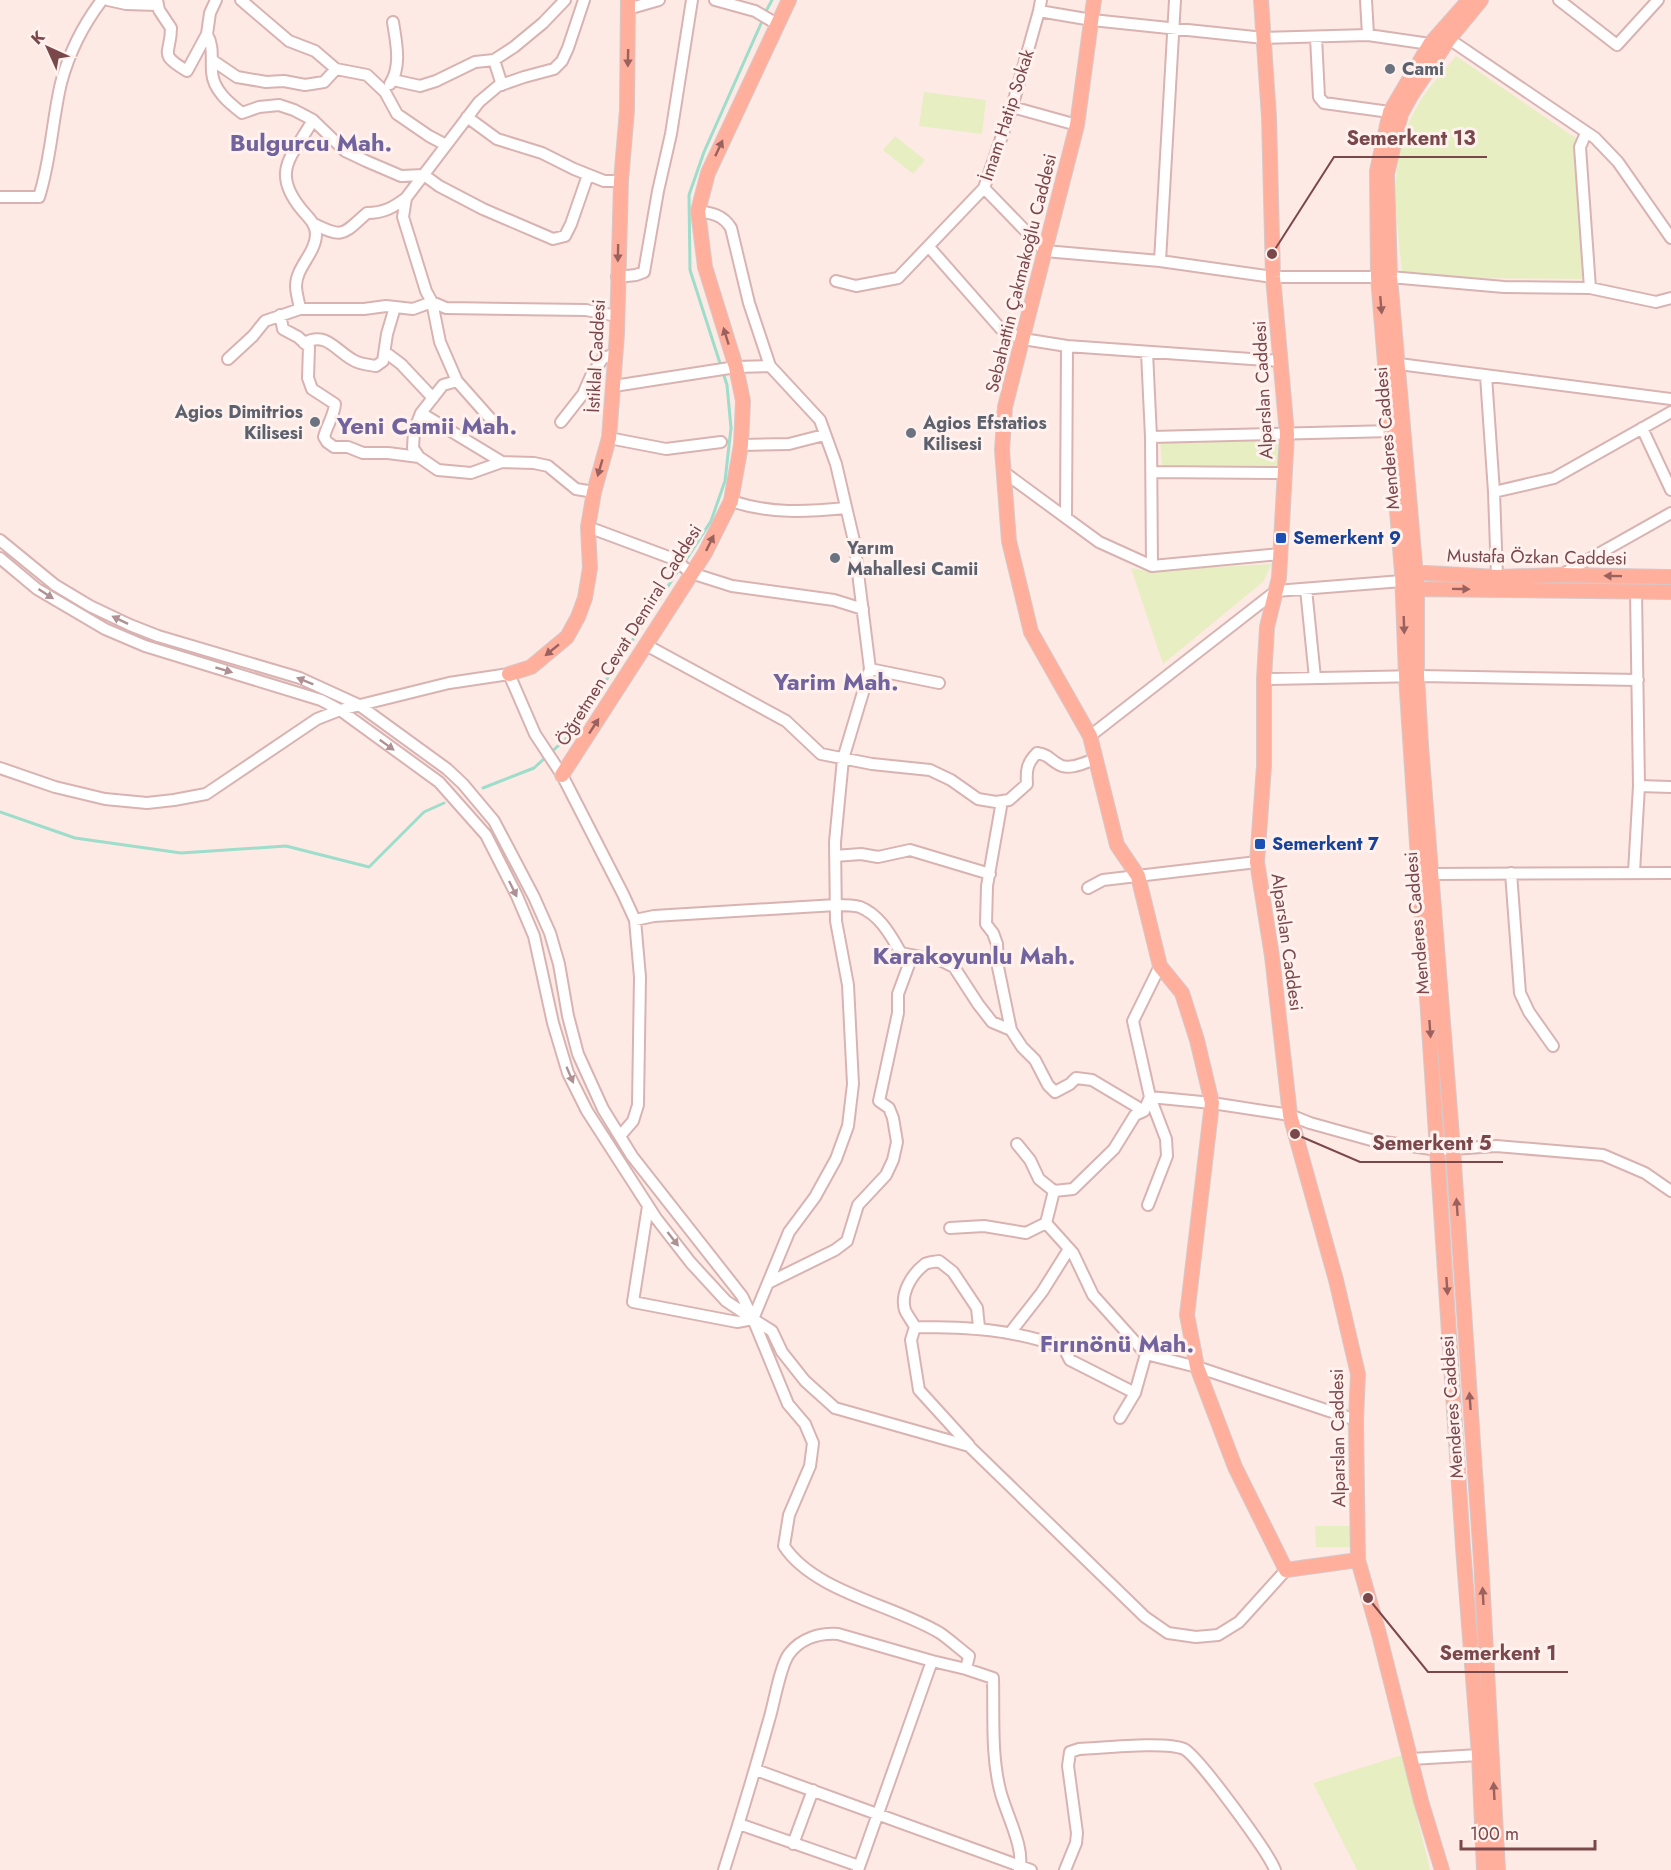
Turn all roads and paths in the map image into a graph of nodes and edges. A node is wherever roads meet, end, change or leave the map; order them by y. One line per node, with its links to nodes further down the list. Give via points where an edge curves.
1 (102, 0): 49 (street, via 66,66 39,197)
2 (108, 0): 19 (street)
3 (216, 0): 26 (street)
4 (241, 0): 34 (street, via 289,41 315,51)
5 (565, 0): 33 (street)
6 (584, 0): 36 (street, via 562,61 554,69)
7 (659, 0): 20 (street)
8 (692, 0): 57 (street, via 644,272)
9 (715, 0): 23 (street, via 755,11)
10 (789, 0): 23 (main road, Öğretmen Cevat Demiral Caddesi)
11 (1094, 0): 22 (main road, Sebahattin Çakmakoğlu Caddesi)
12 (1175, 0): 25 (street)
13 (1261, 0): 29 (main road, Alparslan Caddesi)
14 (1366, 0): 27 (street)
15 (1468, 0): 31 (main road, Menderes Caddesi)
16 (1481, 0): 30 (main road, Menderes Caddesi)
17 (1559, 0): 18 (street, via 1617,45)
18 (1658, 0)
19 (157, 3): 26 (street, via 171,28 167,55 173,63 187,71)
20 (628, 5): 47 (main road, İstiklal Caddesi, one-way to 47, via 627,110)
21 (1040, 5): 22 (street); 38 (street, İmam Hatip Sokak)
22 (1092, 20): 25 (street); 42 (main road, Sebahattin Çakmakoğlu Caddesi)
23 (773, 21): 51 (main road, Öğretmen Cevat Demiral Caddesi, one-way to 23, via 708,173)
24 (393, 22): 35 (street, via 397,48)
25 (1175, 29): 29 (street); 56 (street)
26 (207, 34): 32 (street, via 212,44)
27 (1368, 36): 28 (street); 31 (street)
28 (1316, 37): 29 (street); 39 (street, via 1321,101 1327,105)
29 (1264, 38): 58 (main road, Alparslan Caddesi)
30 (1449, 39): 31 (street); 39 (main road, Menderes Caddesi); 43 (street)
31 (1430, 44): 39 (main road, Menderes Caddesi)
32 (212, 60): 34 (street, via 237,77 305,85 324,82); 41 (street, via 218,89 242,113 279,105)
33 (494, 60): 35 (street, via 475,62 420,86); 36 (street)
34 (336, 69): 37 (street, via 367,75)
35 (393, 80): 37 (street)
36 (502, 85): 40 (street)
37 (385, 92): 44 (street, via 398,114)
38 (1012, 107): 42 (street); 48 (street, İmam Hatip Sokak)
39 (1396, 113): 59 (main road, Menderes Caddesi, via 1387,174)
40 (467, 117): 44 (street); 46 (street, via 497,139 542,153)
41 (313, 120): 45 (street, via 345,150 366,161 401,176); 52 (street, via 286,167 286,185)
42 (1077, 125): 55 (main road, Sebahattin Çakmakoğlu Caddesi)
43 (1586, 133): 53 (street, via 1618,162); 61 (street, via 1580,147)
44 (446, 145): 45 (street)
45 (424, 175): 46 (street, via 483,209 554,240 565,236); 50 (street)
46 (588, 175): 47 (street, via 604,181)
47 (621, 181): 57 (main road, İstiklal Caddesi, one-way to 57)
48 (984, 188): 54 (street, İmam Hatip Sokak); 55 (street)
49 (0, 196)
50 (406, 198): 52 (street, via 392,209 367,213 344,233 332,234); 63 (street, via 403,217)
51 (698, 211): 77 (street, via 724,219 732,228 749,303); 78 (main road, Öğretmen Cevat Demiral Caddesi, one-way to 51, via 705,267)
52 (314, 224): 65 (street, via 313,246 296,285)
53 (1671, 238)
54 (929, 247): 60 (street, İmam Hatip Sokak, via 898,278 856,286); 68 (street, via 1001,329)
55 (1045, 251): 56 (street); 68 (main road, Sebahattin Çakmakoğlu Caddesi)
56 (1160, 261): 58 (street)
57 (617, 277): 67 (main road, İstiklal Caddesi)
58 (1273, 277): 59 (street); 75 (main road, Alparslan Caddesi)
59 (1384, 277): 61 (street, via 1504,287); 76 (main road, Menderes Caddesi); 89 (main road, Menderes Caddesi, one-way to 89)
60 (836, 281)
61 (1590, 288): 62 (street, via 1656,302)
62 (1671, 298)
63 (432, 302): 64 (street, via 413,309); 67 (street, via 446,308 586,310); 80 (street, via 440,342)
64 (394, 307): 65 (street); 71 (street)
65 (300, 309): 66 (street)
66 (280, 315): 69 (street, via 283,328); 74 (street, via 265,321)
67 (617, 316): 73 (main road, İstiklal Caddesi)
68 (1023, 339): 70 (street); 100 (main road, Sebahattin Çakmakoğlu Caddesi, via 1005,407)
69 (304, 343): 71 (street, via 313,338 324,339 355,362 376,366 384,361); 96 (street, via 309,347 308,378 312,389 335,404 324,437 327,442 363,453)
70 (1067, 346): 72 (street); 107 (street)
71 (385, 352): 82 (street)
72 (1147, 352): 75 (street); 92 (street)
73 (616, 354): 81 (main road, İstiklal Caddesi); 86 (street, via 603,358 583,394)
74 (228, 359)
75 (1280, 361): 90 (main road, Alparslan Caddesi)
76 (1399, 364): 79 (street); 117 (main road, Menderes Caddesi)
77 (770, 366): 78 (street); 91 (street, via 820,420)
78 (729, 369): 81 (street); 95 (main road, Öğretmen Cevat Demiral Caddesi, via 743,401)
79 (1486, 376): 83 (street); 103 (street)
80 (457, 381): 82 (street, via 443,385); 87 (street)
81 (614, 386): 93 (main road, İstiklal Caddesi)
82 (433, 398): 85 (street)
83 (1671, 399)
84 (1671, 412): 88 (street)
85 (421, 413): 96 (street, via 413,448); 97 (street)
86 (561, 422)
87 (496, 425)
88 (1642, 428): 101 (street); 103 (street, via 1554,478)
89 (1392, 431): 90 (street); 117 (main road, Menderes Caddesi)
90 (1287, 434): 92 (street); 99 (main road, Alparslan Caddesi)
91 (824, 435): 95 (street, via 789,444); 105 (street, via 836,464)
92 (1151, 437): 98 (street)
93 (609, 438): 94 (street, via 666,449); 102 (main road, İstiklal Caddesi, one-way to 102)
94 (721, 442)
95 (741, 445): 104 (main road, Öğretmen Cevat Demiral Caddesi)
96 (419, 457): 97 (street, via 438,470 471,473)
97 (502, 462): 102 (street, via 548,466 576,489)
98 (1152, 472): 99 (street); 112 (street)
99 (1285, 472): 110 (main road, Alparslan Caddesi)
100 (1005, 473): 107 (street); 134 (main road, Sebahattin Çakmakoğlu Caddesi, via 1009,541 1031,632)
101 (1671, 490)
102 (594, 492): 108 (main road, İstiklal Caddesi)
103 (1494, 492): 115 (street)
104 (731, 501): 105 (street, via 776,512); 113 (main road, Öğretmen Cevat Demiral Caddesi, one-way to 104, via 705,554)
105 (846, 508): 123 (street)
106 (1671, 513): 114 (street)
107 (1066, 518): 112 (street, via 1099,542)
108 (588, 527): 113 (street, via 674,559); 126 (main road, İstiklal Caddesi, one-way to 126, via 590,568 578,618 567,637 531,667)
109 (0, 540): 132 (street, one-way to 109, via 300,678 130,625 55,585)
110 (1280, 554): 112 (street); 120 (main road, Alparslan Caddesi)
111 (0, 558): 133 (street, one-way to 133, via 37,589 105,629 145,646 321,700)
112 (1152, 566)
113 (691, 573): 123 (street, via 732,586 834,600); 124 (main road, Öğretmen Cevat Demiral Caddesi)
114 (1561, 575): 115 (main road, Mustafa Özkan Caddesi); 116 (main road, Mustafa Özkan Caddesi, one-way to 114)
115 (1497, 577): 117 (main road, Mustafa Özkan Caddesi)
116 (1671, 577)
117 (1406, 578): 118 (main road, Menderes Caddesi); 119 (street); 127 (main road, Menderes Caddesi, one-way to 127)
118 (1418, 588): 121 (main road, Mustafa Özkan Caddesi, one-way to 121); 127 (main road, Menderes Caddesi)
119 (1306, 589): 120 (street); 128 (street)
120 (1276, 591): 129 (main road, Alparslan Caddesi, via 1267,627); 134 (street)
121 (1636, 591): 122 (main road, Mustafa Özkan Caddesi); 130 (street)
122 (1671, 592)
123 (863, 609): 125 (street)
124 (646, 645): 135 (street, via 786,721 820,754); 138 (main road, Öğretmen Cevat Demiral Caddesi, one-way to 124)
125 (870, 669): 131 (street); 135 (street)
126 (509, 674): 132 (street, via 448,683); 138 (street, via 535,734)
127 (1412, 676): 128 (street); 130 (street); 148 (main road, Menderes Caddesi); 164 (main road, Menderes Caddesi, one-way to 164)
128 (1316, 678): 129 (street)
129 (1264, 679): 143 (main road, Alparslan Caddesi, via 1264,766)
130 (1638, 680): 139 (street)
131 (939, 683)
132 (359, 705): 133 (street); 161 (street, via 447,769 499,828 550,933 578,1054)
133 (340, 710): 137 (street, via 317,719 206,794 174,800 147,803 105,799); 168 (street, one-way to 168, via 439,782 486,835 534,936 568,1073 587,1111)
134 (1090, 736): 136 (main road, Sebahattin Çakmakoğlu Caddesi)
135 (843, 759): 141 (street, via 930,770 978,799); 142 (street)
136 (1095, 759): 141 (street, via 1072,766 1059,765 1049,755 1037,753 1026,770 1027,784 1009,800); 149 (main road, Sebahattin Çakmakoğlu Caddesi, via 1117,845)
137 (0, 768)
138 (559, 769): 152 (street)
139 (1639, 786): 140 (street); 144 (street)
140 (1671, 787)
141 (1002, 801): 147 (street)
142 (835, 856): 147 (street, via 878,857 910,850); 151 (street)
143 (1257, 862): 149 (street); 160 (main road, Alparslan Caddesi)
144 (1634, 872): 145 (street); 146 (street)
145 (1511, 873): 148 (street); 156 (street, via 1520,993)
146 (1671, 873)
147 (990, 874): 155 (street, via 986,924 997,944)
148 (1431, 874): 163 (main road, Menderes Caddesi)
149 (1138, 876): 150 (street, via 1104,880); 154 (main road, Sebahattin Çakmakoğlu Caddesi)
150 (1088, 888)
151 (836, 905): 152 (street); 153 (street, via 860,907 889,931 901,952); 172 (street, via 848,996 853,1084 848,1126 837,1159 789,1232)
152 (635, 920): 161 (street, via 640,977 638,1105 633,1121)
153 (912, 956): 155 (street, via 954,967 992,1022); 172 (street, via 898,994 898,1013 879,1101 889,1108 893,1118 897,1142 893,1160 886,1175 858,1205 847,1241)
154 (1160, 966): 157 (street, via 1133,1021); 158 (main road, Sebahattin Çakmakoğlu Caddesi, via 1182,993)
155 (1011, 1030): 159 (street, via 1055,1092 1076,1078 1092,1080)
156 (1553, 1046)
157 (1150, 1097): 158 (street); 159 (street); 167 (street, via 1166,1139 1167,1156)
158 (1212, 1103): 160 (street); 178 (main road, Sebahattin Çakmakoğlu Caddesi, via 1187,1316)
159 (1144, 1111): 165 (street, via 1135,1115 1114,1149 1073,1190)
160 (1290, 1115): 164 (street, via 1371,1140); 181 (main road, Alparslan Caddesi, via 1358,1374)
161 (620, 1136): 173 (street, via 742,1296)
162 (1017, 1144): 165 (street, via 1039,1179)
163 (1453, 1149): 164 (street); 166 (street, via 1496,1146 1603,1155 1645,1173); 202 (main road, Menderes Caddesi, one-way to 163)
164 (1438, 1150): 187 (main road, Menderes Caddesi, one-way to 187)
165 (1054, 1191): 169 (street)
166 (1671, 1191)
167 (1148, 1205)
168 (648, 1206): 173 (street, one-way to 173, via 726,1301); 173 (street, via 633,1302 737,1322)
169 (1046, 1223): 170 (street, via 1026,1233 984,1226); 171 (street)
170 (950, 1228)
171 (1069, 1249): 176 (street); 177 (street, via 1093,1295)
172 (768, 1283): 173 (street)
173 (753, 1319): 182 (street, via 772,1331 782,1352 805,1381 835,1408); 186 (street, via 789,1404 805,1424 813,1443 810,1466 789,1515 784,1546 793,1559 821,1580 940,1633 969,1656)
174 (915, 1327): 175 (street); 175 (street, via 905,1310 906,1288 927,1262 939,1261 953,1272 977,1308); 182 (street, via 911,1340 919,1390)
175 (979, 1328): 176 (street)
176 (1010, 1333): 179 (street, via 1064,1348 1070,1360)
177 (1146, 1354): 178 (street); 179 (street)
178 (1197, 1367): 181 (street); 184 (main road, Sebahattin Çakmakoğlu Caddesi, via 1235,1467)
179 (1135, 1393): 180 (street)
180 (1120, 1418)
181 (1356, 1420): 183 (main road, Alparslan Caddesi)
182 (969, 1446): 184 (street, via 1145,1617 1168,1633 1218,1635 1239,1622)
183 (1358, 1560): 184 (main road); 188 (main road, Alparslan Caddesi)
184 (1286, 1570)
185 (932, 1661): 186 (street); 189 (street, via 838,1634 807,1639 786,1661); 191 (street)
186 (966, 1669): 195 (street, via 993,1678 997,1775 1020,1854)
187 (1479, 1755): 188 (street); 201 (main road, Menderes Caddesi)
188 (1411, 1759): 200 (main road, Alparslan Caddesi)
189 (756, 1770): 190 (street); 192 (street)
190 (813, 1790): 191 (street); 193 (street)
191 (878, 1815): 194 (street); 195 (street)
192 (739, 1824): 193 (street); 196 (street)
193 (794, 1844): 194 (street)
194 (859, 1868)
195 (1019, 1868): 197 (street)
196 (724, 1870)
197 (1031, 1870)
198 (1065, 1870): 199 (street, via 1077,1833 1068,1766 1070,1752 1168,1745 1194,1757)
199 (1275, 1870)
200 (1442, 1870)
201 (1484, 1870)
202 (1498, 1870)

